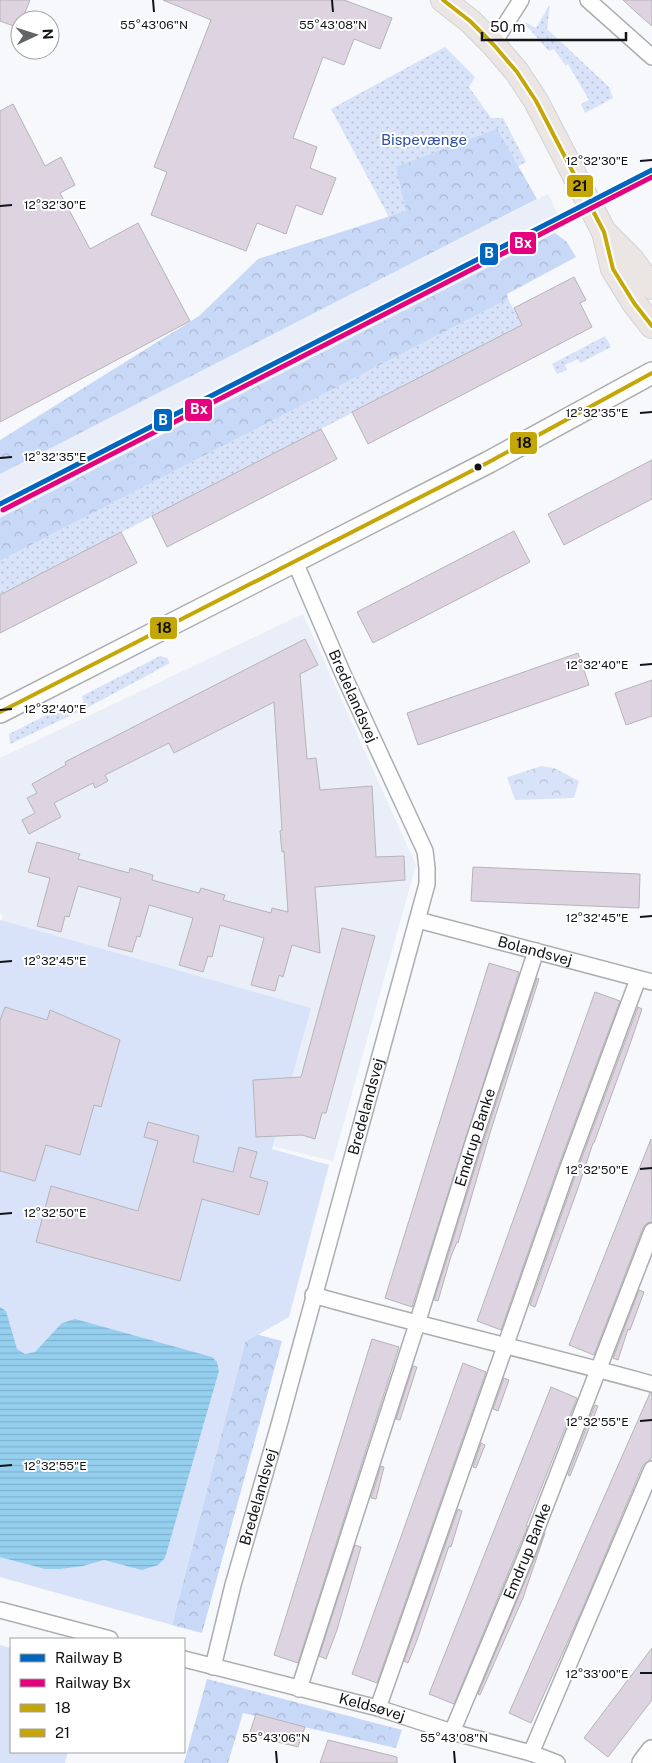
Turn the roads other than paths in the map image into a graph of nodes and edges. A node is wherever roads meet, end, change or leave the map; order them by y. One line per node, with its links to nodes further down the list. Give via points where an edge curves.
1 (443, 0): 4 (main road)
2 (521, 0): 4 (street)
3 (588, 0): 5 (street)
4 (493, 44): 6 (main road, via 536,101)
5 (652, 57)
6 (604, 232): 7 (main road); 8 (main road, via 613,269)
7 (652, 286)
8 (652, 326)
9 (652, 374): 10 (street)
10 (295, 562): 11 (street); 12 (street, Bredelandsvej, via 425,851 427,884)
11 (0, 712)
12 (418, 920): 13 (street, Bolandsvej); 16 (street, Bredelandsvej)
13 (536, 951): 14 (street, Bolandsvej); 17 (street, Emdrup Banke)
14 (645, 981): 18 (street, via 566,1174)
15 (652, 1231): 19 (street, Emdrup Banke)
16 (314, 1295): 17 (street); 25 (street, Bredelandsvej)
17 (417, 1324): 18 (street); 26 (street, Emdrup Banke)
18 (506, 1345): 19 (street); 27 (street)
19 (598, 1369): 20 (street); 28 (street, Emdrup Banke, via 528,1551)
20 (652, 1384)
21 (652, 1469): 30 (street)
22 (0, 1610): 23 (street)
23 (106, 1638)
24 (185, 1659): 25 (street, Keldsøvej)
25 (213, 1667): 26 (street, Keldsøvej)
26 (299, 1689): 27 (street, Keldsøvej)
27 (378, 1708): 28 (street, Keldsøvej)
28 (452, 1732): 30 (street, Keldsøvej)
29 (652, 1751): 32 (street)
30 (531, 1752): 31 (street, Keldsøvej)
31 (557, 1763)
32 (643, 1763)

